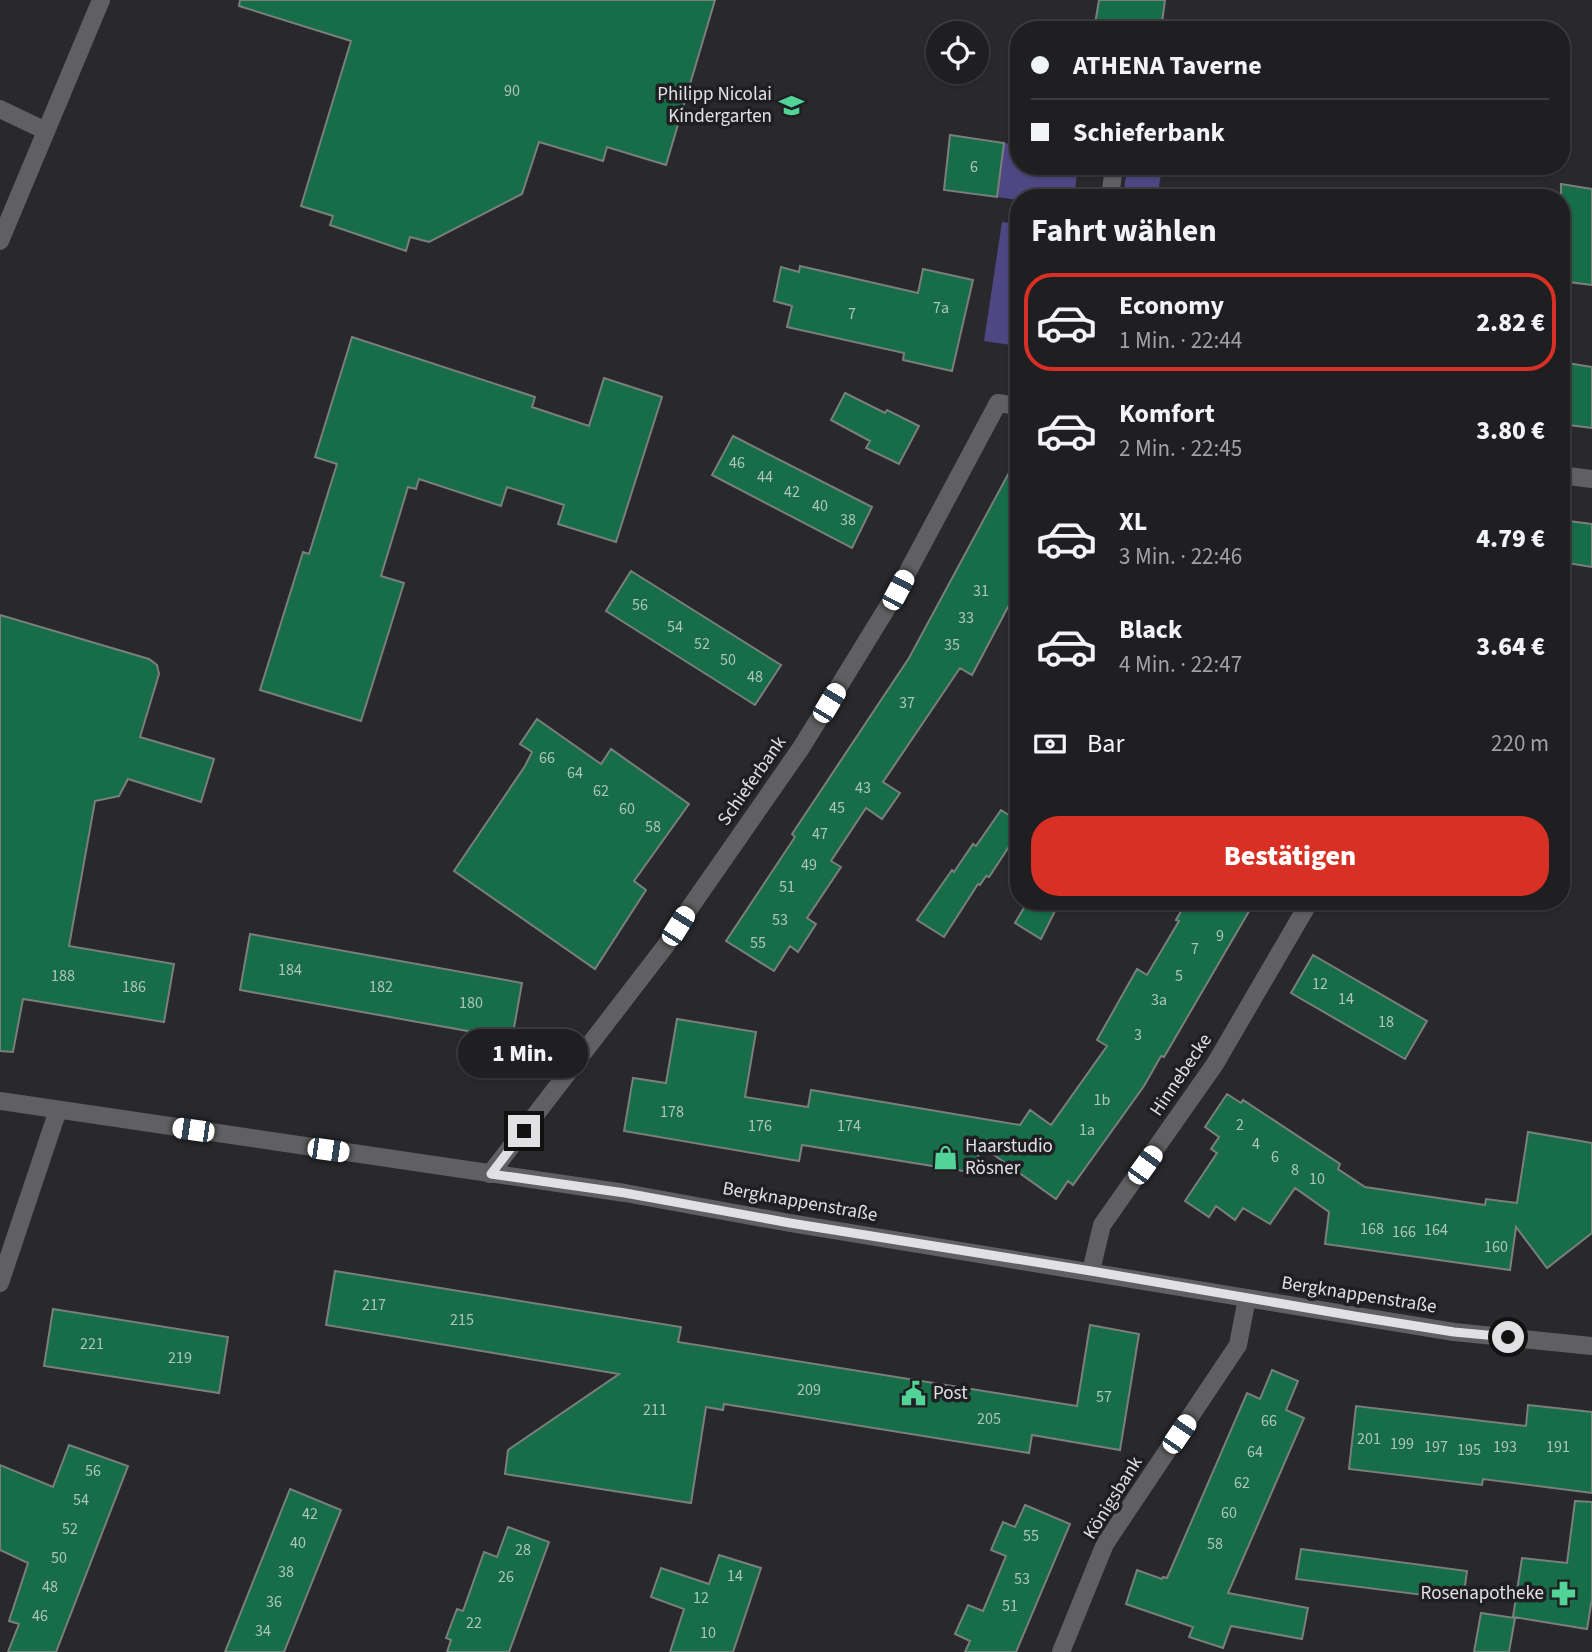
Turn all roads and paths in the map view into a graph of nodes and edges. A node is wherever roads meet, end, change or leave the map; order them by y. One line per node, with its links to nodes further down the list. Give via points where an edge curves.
1 (101, 0): 3 (street)
2 (0, 108): 3 (street)
3 (47, 131): 4 (street)
4 (0, 241)
5 (1010, 405): 11 (street, Schieferbank, via 998,403 898,590 801,748 667,944)
6 (1570, 476): 7 (street)
7 (1592, 479)
8 (1305, 910): 12 (street, Hinnebecke, via 1215,1064 1102,1225)
9 (0, 1101): 10 (street, Bergknappenstraße)
10 (58, 1110): 11 (street, Bergknappenstraße); 13 (street)
11 (491, 1174): 12 (street, Bergknappenstraße)
12 (1091, 1271): 14 (street, Bergknappenstraße)
13 (0, 1283)
14 (1247, 1298): 15 (street, Bergknappenstraße, via 1454,1332); 16 (street, Königsbank, via 1237,1345 1105,1544)
15 (1592, 1346)
16 (1061, 1652)

